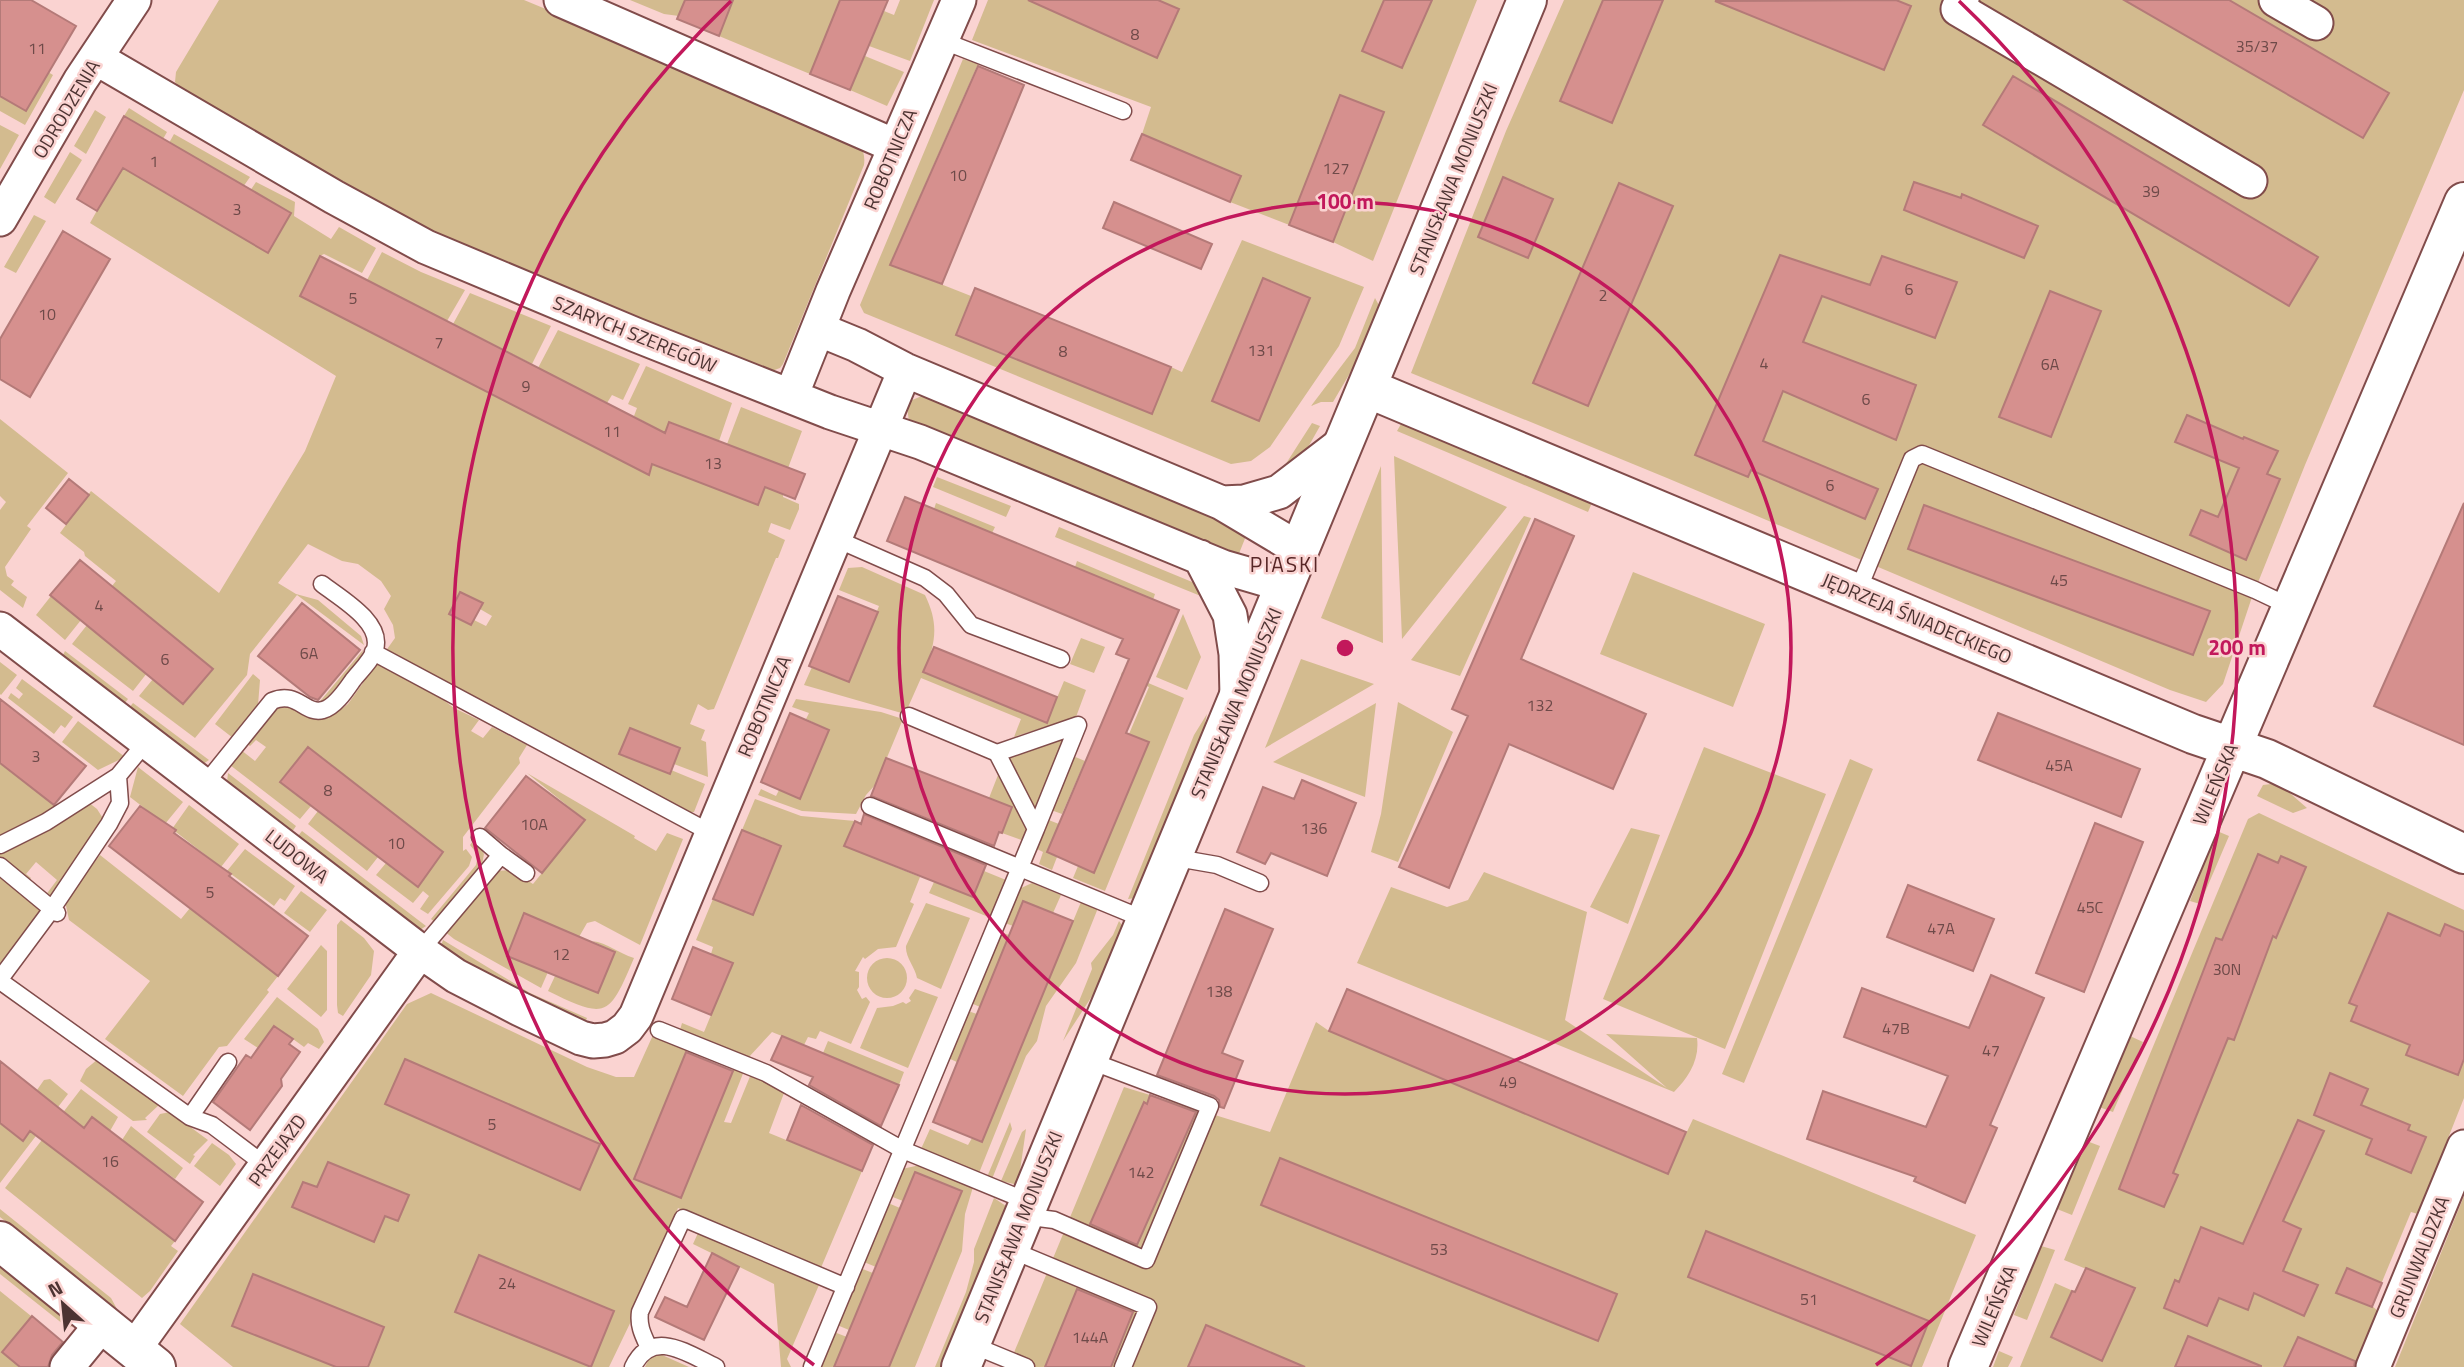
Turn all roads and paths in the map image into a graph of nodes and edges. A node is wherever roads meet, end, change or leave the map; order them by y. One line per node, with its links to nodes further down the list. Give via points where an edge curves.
1 (561, 0): 11 (street)
2 (959, 0): 8 (street, ROBOTNICZA)
3 (1527, 0): 17 (street, STANISŁAWA MONIUSZKI)
4 (2276, 0): 7 (street)
5 (1952, 3): 12 (street)
6 (121, 4): 9 (street, ODRODZENIA)
7 (2316, 23)
8 (941, 40): 10 (lane); 11 (street, ROBOTNICZA)
9 (96, 58): 14 (street, ODRODZENIA); 18 (street, SZARYCH SZEREGÓW, via 426,247)
10 (1124, 111)
11 (895, 146): 15 (street, ROBOTNICZA)
12 (2250, 181)
13 (2464, 202): 28 (street, WILEŃSKA)
14 (0, 219)
15 (818, 329): 16 (street); 18 (street, ROBOTNICZA)
16 (905, 370): 19 (street, ROBOTNICZA); 21 (street)
17 (1367, 388): 20 (street, STANISŁAWA MONIUSZKI); 27 (street, JĘDRZEJA ŚNIADECKIEGO)
18 (791, 396): 19 (street, SZARYCH SZEREGÓW)
19 (880, 428): 22 (street, ROBOTNICZA); 24 (street, SZARYCH SZEREGÓW)
20 (1344, 442): 21 (street, via 1279,492); 23 (street, STANISŁAWA MONIUSZKI)
21 (1222, 503): 23 (street)
22 (834, 538): 31 (lane, via 925,578 946,594 971,625); 41 (street, ROBOTNICZA)
23 (1300, 549): 26 (street, STANISŁAWA MONIUSZKI)
24 (1200, 558): 26 (street, SZARYCH SZEREGÓW); 32 (street, via 1230,615)
25 (322, 584): 30 (lane, via 364,616 376,640)
26 (1285, 585): 32 (street, STANISŁAWA MONIUSZKI)
27 (1857, 593): 28 (lane, via 1912,459 1922,454); 35 (street, JĘDRZEJA ŚNIADECKIEGO)
28 (2291, 607): 35 (street, WILEŃSKA)
29 (0, 629): 34 (street, LUDOWA)
30 (373, 652): 38 (lane, via 326,710 318,711 291,698 272,701); 41 (lane)
31 (1061, 659)
32 (1237, 700): 46 (street, STANISŁAWA MONIUSZKI)
33 (909, 716): 36 (lane)
34 (147, 741): 37 (lane); 38 (street, LUDOWA)
35 (2231, 746): 44 (street, JĘDRZEJA ŚNIADECKIEGO); 76 (street, WILEŃSKA)
36 (997, 752): 40 (lane); 40 (lane, via 1081,717)
37 (118, 776): 43 (lane); 51 (lane, via 120,803)
38 (205, 784): 53 (street, LUDOWA)
39 (870, 806): 48 (lane)
40 (1036, 829): 48 (lane)
41 (711, 833): 56 (street, ROBOTNICZA, via 636,1016)
42 (480, 838): 45 (lane)
43 (0, 845)
44 (2464, 854)
45 (501, 855): 49 (lane); 53 (lane)
46 (1171, 857): 50 (lane, via 1217,865); 52 (street, STANISŁAWA MONIUSZKI)
47 (0, 866): 51 (lane)
48 (1019, 869): 52 (lane); 61 (lane)
49 (526, 873)
50 (1260, 883)
51 (54, 911): 54 (lane)
52 (1146, 920): 57 (street, STANISŁAWA MONIUSZKI)
53 (420, 951): 56 (street, LUDOWA, via 456,976 581,1038 605,1041); 62 (street, PRZEJAZD)
54 (0, 980): 59 (lane, via 81,1033)
55 (659, 1030): 61 (lane, via 766,1073)
56 (615, 1037)
57 (1087, 1059): 63 (street, STANISŁAWA MONIUSZKI); 63 (lane, via 1210,1106 1208,1112 1146,1260 1054,1220)
58 (228, 1062): 59 (lane)
59 (190, 1117): 62 (lane, via 212,1125)
60 (2464, 1147): 77 (street, GRUNWALDZKA)
61 (903, 1150): 63 (lane); 65 (lane)
62 (265, 1165): 69 (street, PRZEJAZD)
63 (1020, 1222): 68 (street, STANISŁAWA MONIUSZKI); 75 (lane, via 1148,1307)
64 (0, 1241): 66 (street)
65 (846, 1287): 67 (lane, via 683,1218 640,1312 641,1332); 73 (lane)
66 (102, 1324): 69 (street); 70 (street)
67 (649, 1348): 71 (lane); 72 (lane, via 667,1345)
68 (965, 1356): 74 (lane)
69 (145, 1358)
70 (67, 1367)
71 (633, 1367)
72 (716, 1367)
73 (812, 1367)
74 (1026, 1367)
75 (1124, 1367)
76 (1968, 1367)
77 (2373, 1367)

